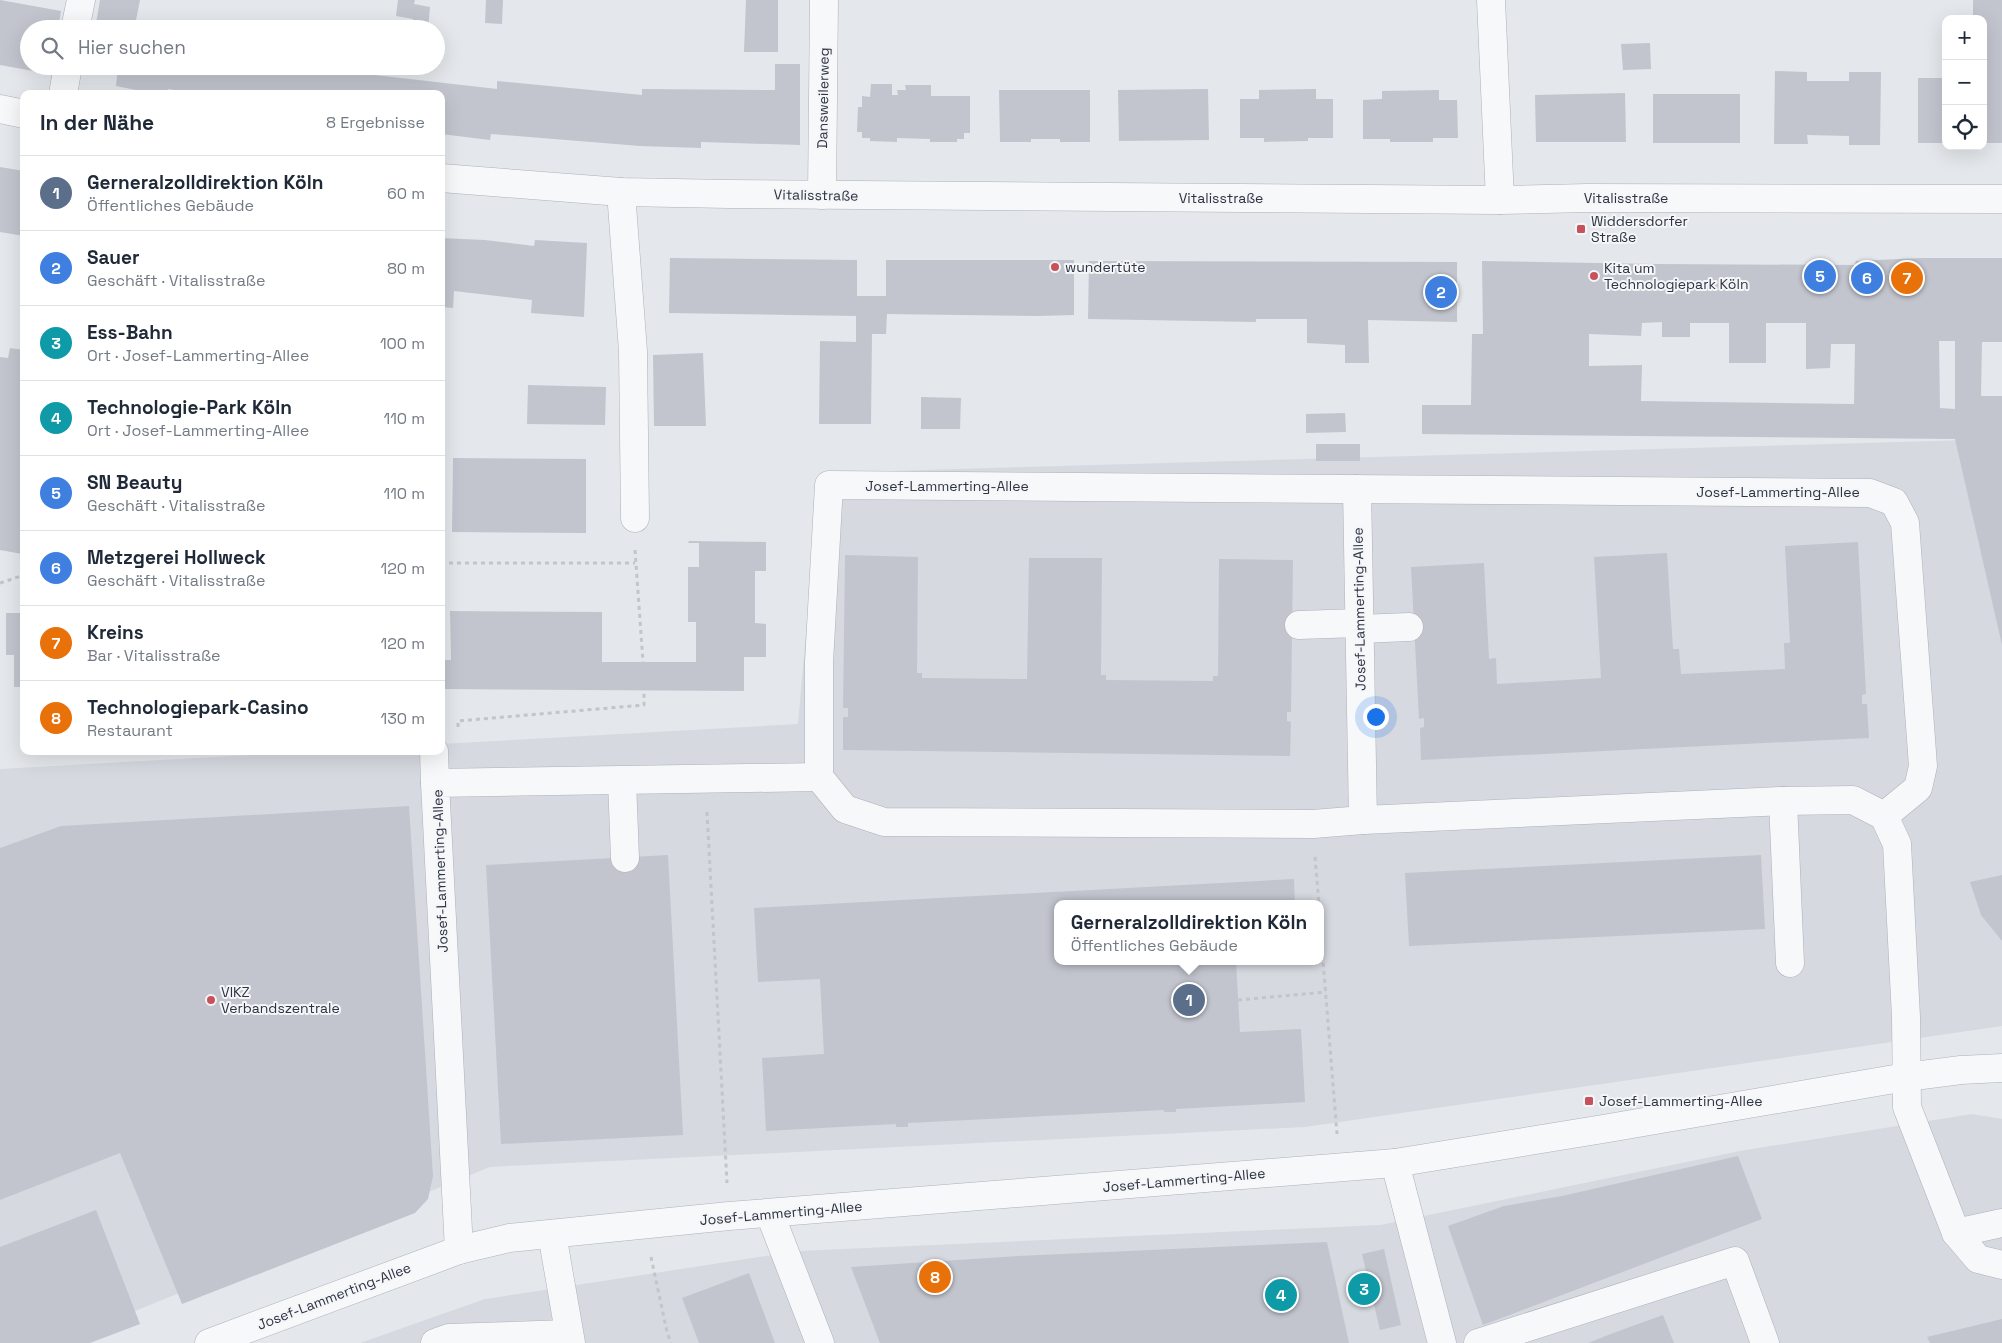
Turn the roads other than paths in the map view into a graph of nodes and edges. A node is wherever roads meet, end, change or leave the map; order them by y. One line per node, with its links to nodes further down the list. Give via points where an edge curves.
1 (81, 0): 4 (street)
2 (824, 0): 11 (street, Dansweilerweg)
3 (1491, 0): 13 (street)
4 (78, 20)
5 (66, 75): 6 (street)
6 (64, 90)
7 (0, 109): 8 (street)
8 (20, 113)
9 (445, 178): 10 (street, Vitalisstraße)
10 (621, 192): 11 (street, Vitalisstraße); 15 (street, via 633,351)
11 (822, 195): 13 (street, Vitalisstraße)
12 (2002, 199): 13 (street, Vitalisstraße)
13 (1500, 200)
14 (1357, 489): 17 (street, Josef-Lammerting-Allee); 20 (street, Josef-Lammerting-Allee, via 828,485 819,662); 24 (street, Josef-Lammerting-Allee, via 1870,493 1894,502 1905,523 1922,766 1918,788)
15 (635, 518)
16 (1299, 625): 17 (street)
17 (1359, 626): 18 (street); 25 (street, Josef-Lammerting-Allee)
18 (1409, 627)
19 (434, 755): 22 (street)
20 (819, 777): 21 (street, Josef-Lammerting-Allee); 25 (street, via 845,809 884,822 1312,824)
21 (622, 781): 22 (street, Josef-Lammerting-Allee); 26 (street)
22 (435, 784): 35 (street, Josef-Lammerting-Allee)
23 (1783, 801): 24 (street, via 1853,800); 25 (street); 27 (street)
24 (1884, 816): 29 (street, via 1897,844)
25 (1363, 820)
26 (625, 858)
27 (1790, 963)
28 (2002, 1068): 29 (street, Josef-Lammerting-Allee)
29 (1906, 1077): 30 (street, Josef-Lammerting-Allee); 33 (street, via 1907,1107)
30 (1395, 1163): 31 (street, Josef-Lammerting-Allee); 41 (street)
31 (770, 1214): 34 (street, Josef-Lammerting-Allee); 40 (street)
32 (2002, 1223): 33 (street)
33 (1956, 1233): 36 (street, via 1978,1259)
34 (552, 1234): 35 (street, Josef-Lammerting-Allee, via 509,1238); 37 (street)
35 (458, 1250): 38 (street, Josef-Lammerting-Allee)
36 (2002, 1265)
37 (570, 1338): 39 (street, via 449,1338)
38 (209, 1343)
39 (435, 1343)
40 (820, 1343)
41 (1442, 1343)
42 (1478, 1343): 43 (street, via 1735,1261)
43 (1765, 1343)

